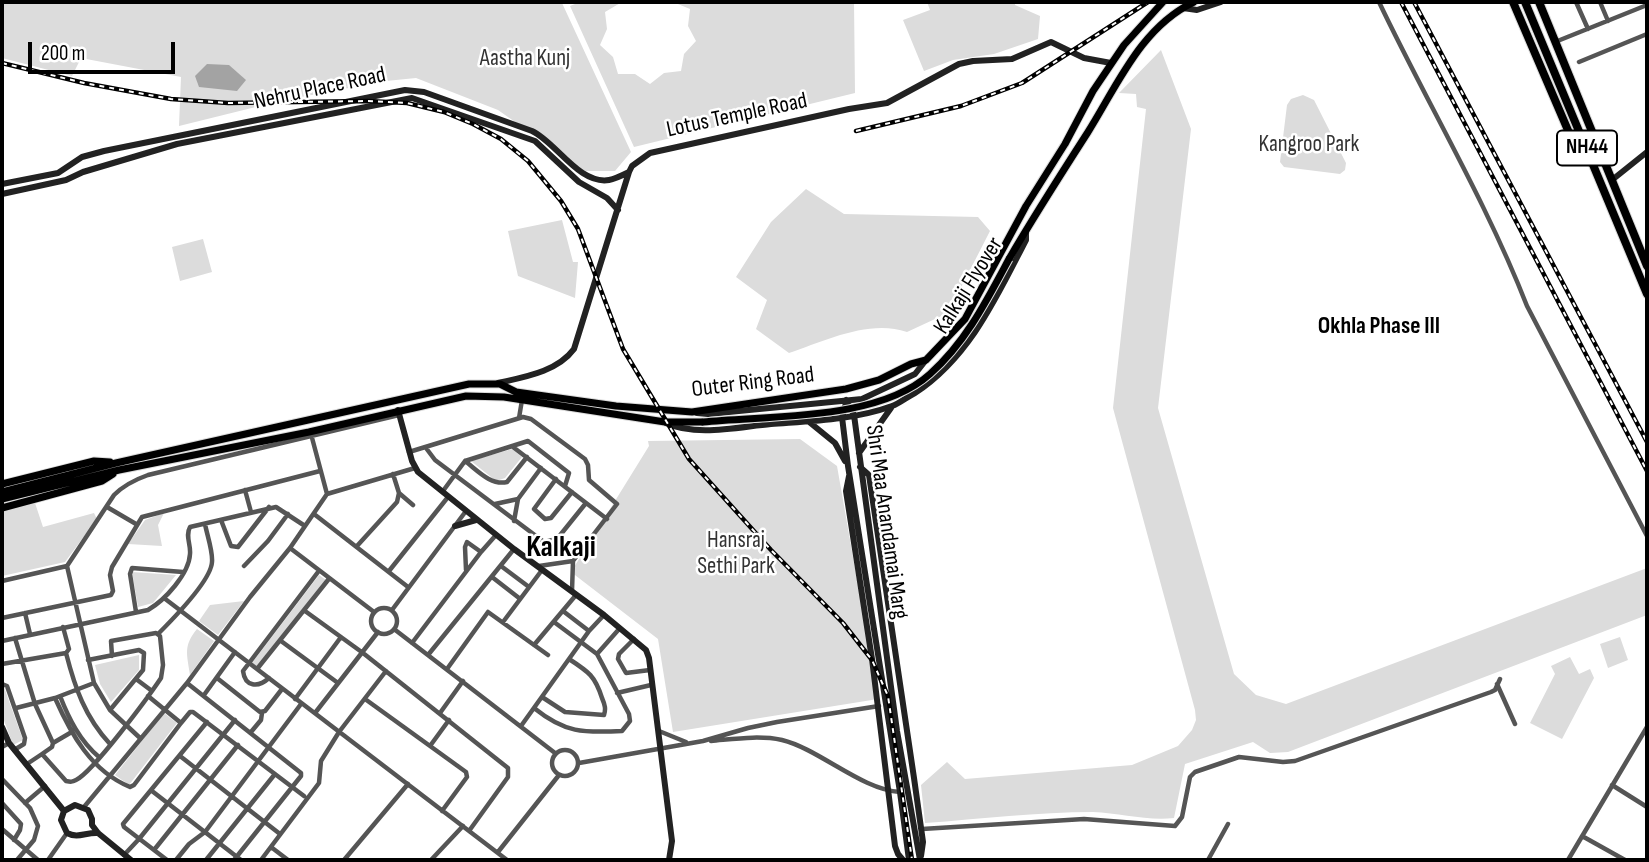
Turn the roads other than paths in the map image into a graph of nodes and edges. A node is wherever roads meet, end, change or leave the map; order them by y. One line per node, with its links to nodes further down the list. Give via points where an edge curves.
1 (1163, 2): 10 (main road, Outer Ring Road)
2 (1194, 2): 12 (main road)
3 (1221, 2): 12 (street, via 1196,10)
4 (1379, 2): 91 (street, via 1527,306)
5 (1513, 2): 20 (highway, via 1570,135)
6 (1525, 2): 20 (highway, NH44)
7 (1539, 2): 16 (highway, NH44)
8 (1576, 2): 14 (street)
9 (1600, 2): 13 (street)
10 (1155, 5): 18 (main road, Outer Ring Road)
11 (1647, 5): 13 (street)
12 (1180, 8): 26 (main road, via 1157,28 1124,71)
13 (1608, 21): 14 (street)
14 (1588, 29): 16 (street)
15 (1647, 34): 17 (street)
16 (1555, 42): 22 (highway, NH44)
17 (1579, 62)
18 (1111, 63): 21 (street, Lotus Temple Road, via 1045,43 1012,59 959,64 876,106 659,150 641,158); 29 (main road, Outer Ring Road, via 965,319)
19 (1647, 152): 22 (street)
20 (1593, 162): 28 (highway, NH44)
21 (629, 172): 23 (street, Nehru Place Road, via 606,181 589,176 532,131 411,89 104,151 82,157 58,173); 25 (street)
22 (1612, 180): 27 (highway, NH44)
23 (2, 184)
24 (2, 194): 25 (street, Nehru Place Road, via 66,180 177,145 412,98 535,141 579,183 607,198)
25 (618, 210): 30 (street, via 574,349 555,366)
26 (1026, 231): 34 (street, via 1024,243 967,345 930,383); 43 (main road, Kalkaji Flyover, bridge, via 980,313 950,354 929,375 890,399 825,412)
27 (1647, 266)
28 (1647, 294)
29 (926, 360): 31 (street, via 915,374); 37 (main road, Outer Ring Road, via 846,389)
30 (498, 383): 37 (main road, Outer Ring Road, via 516,392); 52 (main road, Outer Ring Road, via 444,388)
31 (893, 386): 33 (street); 34 (street, via 891,397)
32 (522, 400): 38 (main road, via 466,396); 41 (street); 43 (main road)
33 (846, 400): 36 (street); 39 (street, Shri Maa Anandamai Marg); 40 (street, Shri Maa Anandamai Marg)
34 (901, 402): 35 (street)
35 (892, 406): 39 (street); 49 (street)
36 (780, 407): 37 (street); 44 (street, via 783,418)
37 (691, 412)
38 (399, 413): 45 (main road); 48 (street)
39 (853, 415): 40 (street); 49 (street, Shri Maa Anandamai Marg)
40 (842, 416): 42 (street); 53 (street, Shri Maa Anandamai Marg)
41 (519, 418): 47 (street); 82 (street, via 531,419 585,459 589,480 617,503)
42 (808, 421): 44 (street); 53 (street, via 835,443)
43 (664, 422): 44 (street, via 706,430)
44 (777, 424)
45 (311, 434): 52 (main road); 56 (street); 75 (street, via 148,475 122,486)
46 (513, 446): 50 (street); 51 (street); 63 (street, via 533,444 569,473)
47 (426, 448): 48 (street); 59 (street)
48 (409, 452): 54 (street)
49 (859, 453): 250 (street, Shri Maa Anandamai Marg, via 860,467 869,475)
50 (527, 457): 51 (street, via 503,484); 55 (street)
51 (465, 461): 59 (street)
52 (118, 466): 57 (main road); 62 (main road, via 94,461); 76 (main road, via 102,481)
53 (848, 466): 60 (street, Shri Maa Anandamai Marg)
54 (415, 468): 58 (street); 69 (street)
55 (541, 468): 61 (street); 71 (street)
56 (320, 471): 64 (street); 68 (street)
57 (95, 472): 65 (main road); 70 (main road)
58 (393, 474): 66 (street); 68 (street)
59 (455, 474): 69 (street); 73 (street)
60 (849, 474): 179 (street, Shri Maa Anandamai Marg); 180 (street, via 846,491)
61 (556, 479): 63 (street); 67 (street, via 534,509 545,519 551,518)
62 (2, 484)
63 (565, 486): 67 (street)
64 (245, 490): 79 (street); 86 (street, via 147,515)
65 (2, 492)
66 (399, 492): 74 (street); 92 (street, via 395,506)
67 (572, 492): 72 (street)
68 (327, 494): 81 (street)
69 (445, 494): 78 (street); 101 (street)
70 (2, 499)
71 (518, 499): 73 (street); 85 (street)
72 (586, 503): 82 (street); 85 (street, via 550,543 541,542)
73 (494, 504): 85 (street)
74 (413, 505)
75 (107, 507): 86 (street); 97 (street)
76 (2, 508)
77 (269, 508): 79 (street); 80 (street); 83 (street, via 238,547 231,546)
78 (466, 511): 84 (street); 89 (street)
79 (251, 512): 83 (street)
80 (288, 514): 88 (street); 98 (street)
81 (314, 514): 88 (street); 92 (street)
82 (607, 519): 96 (street)
83 (222, 520): 87 (street)
84 (477, 520): 89 (street); 90 (street)
85 (514, 521)
86 (136, 524): 113 (street, via 112,567 113,594)
87 (205, 524): 103 (street, via 188,529 190,554); 115 (street, via 212,565)
88 (305, 526): 93 (street)
89 (455, 526): 108 (street)
90 (496, 535): 94 (street); 95 (street)
91 (1647, 536)
92 (357, 546): 101 (street)
93 (290, 548): 104 (street); 136 (street)
94 (514, 549): 99 (street); 100 (street)
95 (481, 552): 102 (street); 102 (street, via 467,542)
96 (573, 561): 100 (street); 110 (street)
97 (67, 566): 107 (street); 113 (street)
98 (244, 566)
99 (501, 566): 105 (street); 109 (street)
100 (539, 568): 109 (street); 110 (street)
101 (389, 571): 108 (street)
102 (466, 571): 140 (street)
103 (184, 572): 111 (street); 118 (street, via 132,568)
104 (318, 572): 106 (street); 152 (street)
105 (492, 577): 112 (street); 146 (street)
106 (328, 580): 116 (street); 119 (street)
107 (2, 582)
108 (408, 587): 114 (street)
109 (528, 587): 112 (street)
110 (575, 593): 117 (street); 121 (street)
111 (164, 598): 115 (street); 118 (street, via 148,610)
112 (519, 598): 123 (street)
113 (76, 602): 120 (street); 125 (street)
114 (392, 610): 119 (street, via 382,607); 128 (street, via 397,617)
115 (181, 611): 132 (street); 136 (street)
116 (305, 611): 133 (street); 137 (street)
117 (563, 611): 124 (street); 129 (street)
118 (136, 612): 125 (street)
119 (374, 612): 130 (street, via 371,622)
120 (25, 613): 122 (street); 131 (street)
121 (604, 615): 127 (street); 129 (street)
122 (2, 618)
123 (503, 622): 141 (street); 156 (street, via 486,613)
124 (554, 622): 139 (street); 141 (street)
125 (81, 624): 126 (street); 150 (street)
126 (63, 627): 131 (street); 143 (street)
127 (620, 628): 135 (street); 145 (street)
128 (394, 629): 130 (street, via 386,634); 140 (street)
129 (589, 631): 139 (street)
130 (377, 632): 144 (street)
131 (30, 634): 134 (street)
132 (158, 634): 148 (street, via 111,641); 171 (street, via 162,672)
133 (341, 637): 144 (street); 154 (street)
134 (15, 638): 138 (street); 151 (street)
135 (635, 639): 157 (street, via 648,653); 157 (street, via 618,659 626,673)
136 (219, 640): 142 (street); 163 (street)
137 (281, 640): 154 (street); 155 (street)
138 (2, 641)
139 (581, 642): 145 (street); 149 (street)
140 (412, 643): 146 (street)
141 (534, 645): 147 (street)
142 (236, 652): 152 (street); 159 (street)
143 (66, 653): 151 (street); 169 (street)
144 (363, 653): 158 (street); 164 (street)
145 (597, 654): 170 (street)
146 (428, 655): 156 (street)
147 (548, 655)
148 (112, 656): 150 (street); 161 (street, via 143,651 144,667)
149 (569, 659): 174 (street); 174 (street, via 596,681 604,715 565,712)
150 (88, 660): 166 (street)
151 (22, 661): 153 (street); 177 (street)
152 (249, 663): 155 (street); 160 (street, via 243,671 252,685 260,686)
153 (2, 664)
154 (319, 668): 164 (street); 175 (street)
155 (257, 669): 160 (street)
156 (447, 669): 162 (street)
157 (650, 670): 167 (street)
158 (386, 671): 176 (street); 187 (street)
159 (217, 678): 172 (street); 185 (street)
160 (269, 678): 168 (street)
161 (136, 679): 171 (street); 184 (street)
162 (463, 681): 187 (street); 194 (street)
163 (187, 682): 172 (street); 183 (street)
164 (338, 683): 186 (street)
165 (2, 684): 181 (street)
166 (94, 684): 169 (street); 184 (street)
167 (651, 685): 170 (street); 197 (street)
168 (282, 689): 175 (street); 185 (street)
169 (76, 690): 173 (street); 206 (street)
170 (618, 693): 182 (street, via 630,718 622,731 582,732 562,727)
171 (150, 694): 183 (street); 193 (street)
172 (204, 695): 188 (street)
173 (57, 697): 177 (street); 198 (street); 215 (street)
174 (542, 697): 182 (street)
175 (295, 699): 178 (street)
176 (365, 699): 200 (street); 210 (street)
177 (35, 704): 181 (street); 204 (street)
178 (301, 704): 186 (street); 209 (street)
179 (887, 705): 180 (street); 233 (street, Shri Maa Anandamai Marg)
180 (877, 706): 203 (street, via 758,726); 231 (street)
181 (16, 708): 212 (street, via 26,740)
182 (534, 708): 194 (street)
183 (164, 709): 191 (street); 202 (street)
184 (110, 710): 193 (street)
185 (262, 713): 199 (street)
186 (314, 713): 200 (street)
187 (440, 713): 189 (street)
188 (235, 720): 199 (street); 201 (street)
189 (449, 720): 210 (street); 251 (street, via 510,771)
190 (207, 722): 191 (street, via 191,711); 201 (street); 216 (street)
191 (181, 723): 223 (street, via 134,785 126,786)
192 (1515, 724): 250 (street, via 1499,682 1491,692 1295,761 1239,757 1195,772 1175,826 1084,819)
193 (125, 725): 202 (street); 206 (street)
194 (521, 726): 213 (street)
195 (2, 727): 207 (street)
196 (1647, 727): 228 (street)
197 (657, 730): 205 (street); 211 (street)
198 (71, 732): 204 (street); 219 (street)
199 (251, 732): 209 (street)
200 (339, 733): 227 (street); 256 (street, via 321,761 319,783)
201 (223, 734): 208 (street); 221 (street)
202 (140, 738): 223 (street)
203 (704, 741): 205 (street); 231 (street, via 783,740)
204 (53, 743): 214 (street)
205 (690, 743): 211 (street)
206 (110, 744): 215 (street)
207 (5, 745): 212 (street)
208 (238, 745): 217 (street); 226 (street)
209 (268, 746): 217 (street); 230 (street, via 301,772)
210 (430, 746): 243 (street, via 467,775)
211 (661, 747): 218 (street); 279 (street, via 672,841)
212 (14, 750): 220 (street)
213 (555, 753): 218 (street, via 569,750); 224 (street, via 552,766)
214 (42, 754): 219 (street, via 71,782); 220 (street)
215 (99, 757): 219 (street)
216 (180, 757): 221 (street); 232 (street)
217 (257, 759): 222 (street); 234 (street)
218 (579, 762): 224 (street, via 574,773)
219 (94, 763): 223 (street)
220 (27, 764): 229 (street)
221 (195, 769): 226 (street); 238 (street)
222 (275, 774): 230 (street); 241 (street)
223 (111, 775): 239 (street)
224 (559, 775): 264 (street)
225 (2, 779): 237 (street)
226 (210, 780): 234 (street); 244 (street)
227 (408, 785): 243 (street); 276 (street)
228 (1612, 785): 240 (street); 257 (street)
229 (45, 786): 237 (street); 242 (street)
230 (292, 788): 235 (street); 245 (street)
231 (888, 790): 233 (street); 280 (street, via 896,850)
232 (152, 791): 238 (street); 258 (street, via 123,825)
233 (900, 792): 280 (street, Shri Maa Anandamai Marg)
234 (231, 795): 241 (street); 253 (street)
235 (304, 796)
236 (2, 803): 259 (street, via 21,824)
237 (25, 803): 262 (street, via 38,826)
238 (167, 803): 244 (street); 258 (street)
239 (84, 807): 242 (street, via 75,805); 247 (street, via 91,814)
240 (1647, 807)
241 (247, 809): 245 (street); 260 (street)
242 (64, 811): 254 (street, via 61,825)
243 (442, 811): 248 (street)
244 (183, 815): 253 (street); 263 (street)
245 (264, 822): 256 (street); 266 (street)
246 (1228, 824): 282 (street)
247 (92, 825): 252 (street); 255 (street)
248 (463, 826): 251 (street); 277 (street)
249 (2, 829): 259 (street)
250 (917, 829): 281 (street, Shri Maa Anandamai Marg, via 923,842)
251 (469, 831): 264 (street)
252 (87, 832): 254 (street); 255 (street)
253 (205, 832): 260 (street); 272 (street)
254 (67, 833): 269 (street)
255 (97, 833): 265 (street)
256 (280, 834): 261 (street)
257 (1582, 836): 283 (street); 284 (street)
258 (139, 839): 263 (street); 265 (street)
259 (13, 840): 262 (street)
260 (219, 844): 266 (street); 273 (street)
261 (271, 847): 274 (street); 275 (street)
262 (26, 850): 267 (street); 268 (street)
263 (154, 850): 271 (street)
264 (498, 852): 278 (street)
265 (124, 855): 270 (street)
266 (237, 859)
267 (16, 860)
268 (38, 860)
269 (48, 860)
270 (131, 860)
271 (167, 860)
272 (176, 860)
273 (206, 860)
274 (261, 860)
275 (288, 860)
276 (344, 860)
277 (431, 860)
278 (506, 860)
279 (669, 860)
280 (906, 860)
281 (920, 860)
282 (1208, 860)
283 (1568, 860)
284 (1625, 860)

